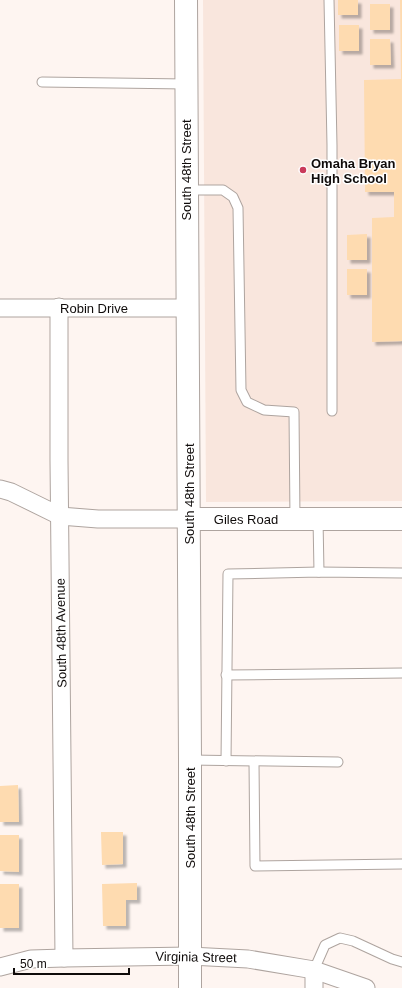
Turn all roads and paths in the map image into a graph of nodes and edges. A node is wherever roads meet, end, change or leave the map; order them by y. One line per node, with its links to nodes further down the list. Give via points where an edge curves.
1 (186, 0): 4 (street, South 48th Street)
2 (329, 0): 9 (lane)
3 (42, 82): 4 (lane)
4 (186, 84): 5 (street, South 48th Street)
5 (186, 190): 8 (street, South 48th Street); 13 (lane, via 223,190 233,197 238,208 241,390 247,402 264,410 294,412)
6 (59, 307): 7 (street, Robin Drive); 8 (street, Robin Drive); 11 (street, South 48th Avenue)
7 (0, 308)
8 (188, 308): 12 (street, South 48th Street)
9 (332, 411)
10 (0, 489): 11 (street, Giles Road)
11 (60, 516): 12 (street, Giles Road, via 98,519); 26 (street, South 48th Avenue)
12 (189, 519): 13 (street, Giles Road); 20 (street, South 48th Street)
13 (295, 519): 14 (street, Giles Road)
14 (318, 519): 15 (street, Giles Road); 16 (lane)
15 (402, 519)
16 (319, 572): 17 (lane); 19 (lane, via 228,574)
17 (402, 573)
18 (402, 673): 19 (lane)
19 (226, 675): 21 (lane)
20 (190, 760): 21 (lane); 25 (street, South 48th Street)
21 (226, 760): 22 (lane)
22 (254, 762): 23 (lane); 24 (lane, via 255,866)
23 (338, 762)
24 (402, 864)
25 (190, 956): 26 (street, Virginia Street); 29 (street, Virginia Street, via 248,959); 30 (street, South 48th Street)
26 (64, 958): 28 (street, Virginia Street, via 31,959)
27 (402, 962): 29 (lane, via 340,938 325,945)
28 (0, 967)
29 (314, 970): 31 (street); 32 (street, Virginia Street)
30 (190, 988)
31 (314, 988)
32 (366, 988)

